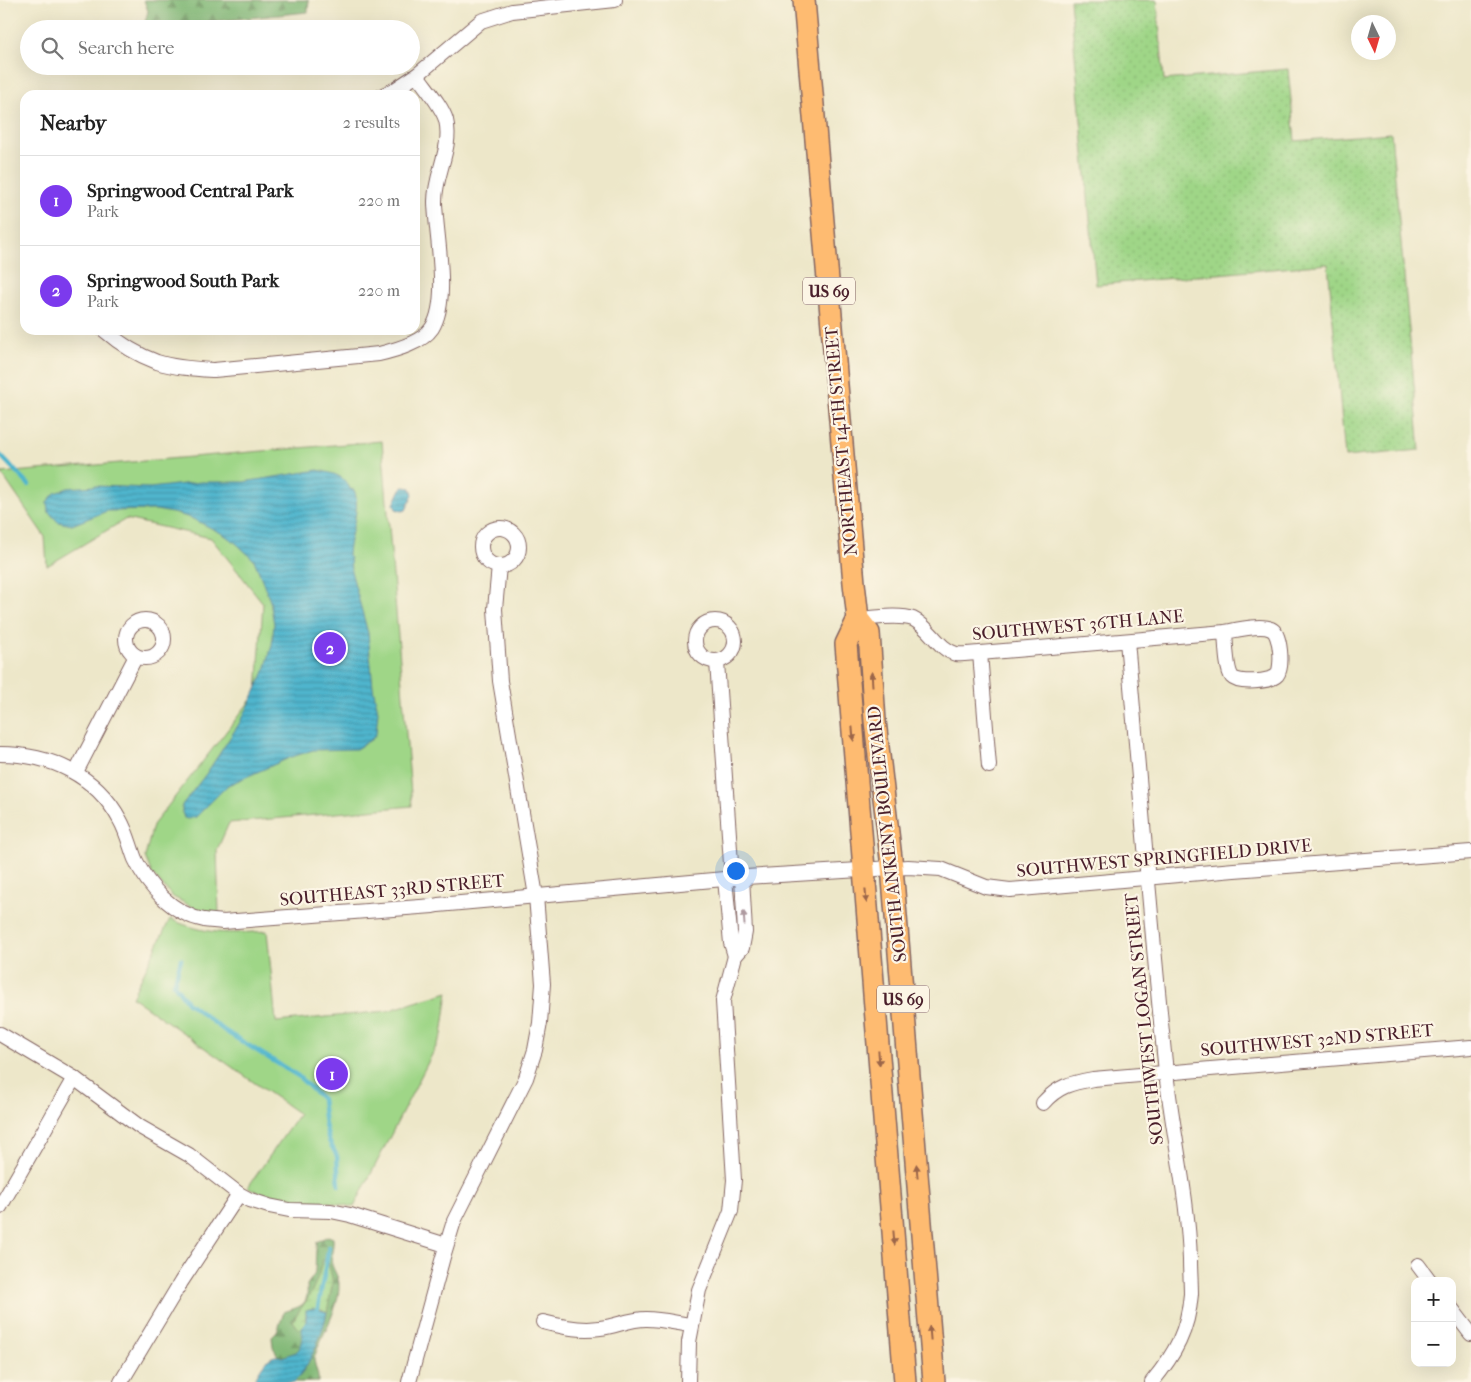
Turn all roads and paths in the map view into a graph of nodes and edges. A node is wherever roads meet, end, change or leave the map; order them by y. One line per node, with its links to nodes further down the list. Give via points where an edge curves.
1 (615, 0): 3 (street, via 512,11 480,21)
2 (804, 0): 8 (main road, NORTHEAST 14TH STREET / US 69)
3 (420, 73)
4 (417, 76): 5 (street); 6 (street, via 446,120 447,144 435,201 441,290 439,314 432,329 416,342 379,354 214,370 157,362)
5 (394, 90)
6 (111, 335)
7 (499, 566): 23 (street, via 494,608 500,682)
8 (854, 583): 9 (main road, SOUTH ANKENY BOULEVARD / US 69)
9 (858, 619): 12 (street, SOUTHWEST 36TH LANE, via 900,616 925,627 944,647 956,654); 19 (main road, SOUTH ANKENY BOULEVARD / US 69, one-way to 9, via 868,633); 20 (main road, SOUTH ANKENY BOULEVARD / US 69, one-way to 20, via 846,644)
10 (1225, 632): 10 (street, SOUTHWEST 36TH LANE, via 1232,677 1244,682 1277,675 1281,665 1278,636 1274,630 1265,627); 11 (street, SOUTHWEST 36TH LANE)
11 (1127, 641): 12 (street, SOUTHWEST 36TH LANE); 22 (street, SOUTHWEST LOGAN STREET)
12 (980, 653): 16 (street)
13 (136, 656): 17 (street)
14 (716, 662): 21 (street)
15 (0, 754): 17 (street, SOUTHEAST 33RD STREET, via 38,758)
16 (989, 766)
17 (76, 772): 23 (street, SOUTHEAST 33RD STREET, via 102,793 116,813 135,858 160,896 203,920 234,921)
18 (1471, 852): 22 (street, SOUTHWEST SPRINGFIELD DRIVE)
19 (892, 867): 20 (street, SOUTHWEST SPRINGFIELD DRIVE); 22 (street, SOUTHWEST SPRINGFIELD DRIVE, via 941,869 986,887 1010,890); 42 (main road, SOUTH ANKENY BOULEVARD / US 69, one-way to 19)
20 (864, 869): 21 (street, SOUTHEAST 33RD STREET); 41 (main road, SOUTH ANKENY BOULEVARD / US 69, one-way to 41)
21 (733, 878): 23 (street, SOUTHEAST 33RD STREET); 36 (street, via 745,932 723,1000 734,1180 731,1211 699,1290)
22 (1148, 878): 26 (street, SOUTHWEST LOGAN STREET)
23 (536, 896): 31 (street, via 543,984 535,1050 517,1099 468,1191)
24 (0, 1034): 27 (street)
25 (1471, 1047): 26 (street, SOUTHWEST 32ND STREET)
26 (1166, 1072): 28 (street, SOUTHWEST 32ND STREET, via 1074,1082 1064,1085); 43 (street, SOUTHWEST LOGAN STREET, via 1185,1196 1191,1294 1185,1330 1170,1360)
27 (74, 1078): 29 (street, via 140,1127 189,1155); 30 (street)
28 (1043, 1103)
29 (239, 1194): 31 (street, via 278,1208 332,1211); 38 (street)
30 (0, 1207)
31 (446, 1245): 39 (street)
32 (1418, 1265): 33 (street)
33 (1427, 1277)
34 (1456, 1314): 37 (street)
35 (543, 1322): 36 (street, via 584,1330 646,1319)
36 (691, 1325): 40 (street)
37 (1471, 1334)
38 (121, 1382)
39 (409, 1382)
40 (688, 1382)
41 (905, 1382)
42 (934, 1382)
43 (1152, 1382)

